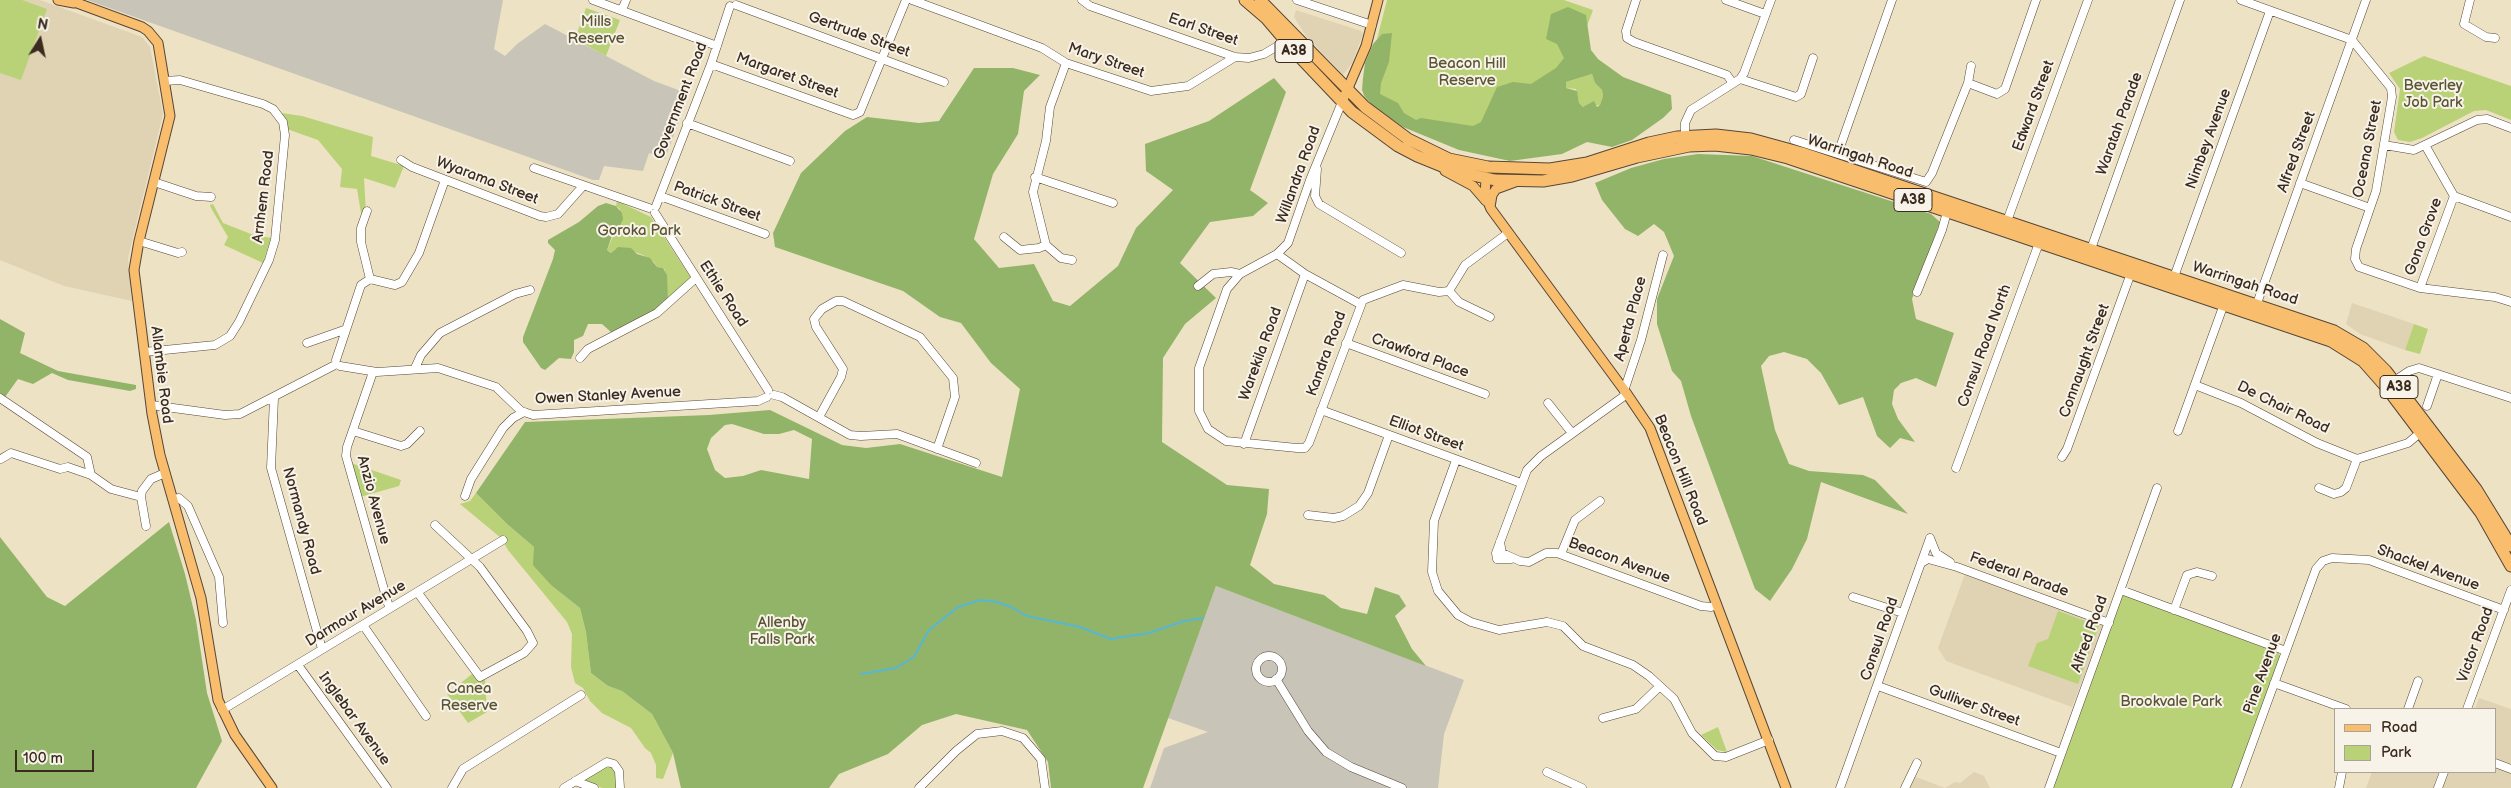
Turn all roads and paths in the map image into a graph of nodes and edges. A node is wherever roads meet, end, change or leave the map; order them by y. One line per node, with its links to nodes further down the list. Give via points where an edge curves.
1 (58, 0): 21 (main road, Allambie Road)
2 (593, 0): 23 (street)
3 (626, 0): 23 (street)
4 (906, 0): 32 (street)
5 (912, 0): 34 (street, Mary Street, via 1042,48)
6 (1082, 0): 31 (street, Earl Street, via 1090,6)
7 (1245, 0): 29 (highway, Warringah Road / A38)
8 (1260, 0): 41 (highway, Warringah Road / A38)
9 (1297, 0): 26 (street)
10 (1378, 0): 26 (main road)
11 (1636, 0): 38 (street, via 1626,31 1627,38)
12 (1726, 0): 25 (street)
13 (1770, 0): 25 (street)
14 (1892, 0): 49 (street)
15 (2036, 0): 40 (street, via 2005,89 1997,94)
16 (2088, 0): 73 (street, Edward Street)
17 (2180, 0): 83 (street, Waratah Parade)
18 (2241, 0): 24 (street)
19 (2366, 0): 28 (street, Alfred Street)
20 (2470, 0): 27 (street, via 2464,24)
21 (72, 2): 37 (main road, Allambie Road, via 148,31 158,43)
22 (733, 3): 30 (street, Government Road); 32 (street, Gertrude Street)
23 (622, 10): 30 (street)
24 (2270, 10): 28 (street); 89 (street, Nimbey Avenue)
25 (1765, 14): 38 (street, via 1744,73)
26 (1372, 25): 41 (main road)
27 (2494, 38)
28 (2352, 40): 47 (street, Oceana Street, via 2392,91); 61 (street, Alfred Street)
29 (1286, 41): 31 (street, Earl Street, via 1264,54); 42 (highway, Warringah Road / A38)
30 (717, 46): 35 (street, Government Road)
31 (1235, 57): 34 (street, Mary Street, via 1188,86 1151,91)
32 (884, 58): 35 (street, Margaret Street, via 860,112 853,115); 39 (street, Gertrude Street)
33 (1813, 58): 38 (street, via 1801,94 1796,97)
34 (1066, 63): 56 (street, via 1050,107 1046,141)
35 (711, 64): 43 (street, Government Road)
36 (1972, 66): 40 (street)
37 (165, 81): 59 (main road, Allambie Road, via 170,116); 105 (street, Arnhem Road, via 180,80 273,109 283,122 285,135 275,240 269,260 230,336 215,345)
38 (1736, 81): 46 (street, via 1691,110 1685,122)
39 (944, 82)
40 (1968, 83): 57 (street, Warringah Road, via 1928,180)
41 (1347, 90): 42 (main road); 55 (highway, Warringah Road / A38, via 1382,121 1426,149)
42 (1342, 102): 52 (street, Willandra Road); 53 (highway, Warringah Road / A38, via 1398,146)
43 (687, 123): 51 (street); 63 (street, Government Road)
44 (2511, 128): 48 (street, via 2487,119 2477,120)
45 (1794, 140): 49 (street, Warringah Road)
46 (1686, 141): 55 (highway, Warringah Road / A38, via 1649,143 1568,167); 57 (highway, Warringah Road / A38, via 1725,136 1777,145); 60 (highway, Warringah Road / A38, via 1572,176); 71 (highway, Warringah Road / A38, via 1779,156)
47 (2384, 144): 48 (street, via 2414,150); 68 (street, Oceana Street)
48 (2425, 145): 64 (street)
49 (1838, 154): 57 (street, Warringah Road)
50 (401, 160): 58 (street, Wyarama Street)
51 (790, 161)
52 (1317, 164): 81 (street, via 1315,196 1319,204); 82 (street, Willandra Road, via 1290,238)
53 (1439, 166): 55 (highway, Warringah Road / A38); 67 (main road, Warringah Road, via 1473,186)
54 (534, 168): 62 (street)
55 (1487, 173): 60 (highway, Warringah Road / A38); 67 (main road, via 1484,191)
56 (1035, 177): 66 (street); 79 (street, via 1034,200)
57 (1898, 179): 73 (highway, Warringah Road / A38)
58 (445, 180): 62 (street, Wyarama Street, via 546,217 563,210); 91 (street, via 419,253 402,282 395,285)
59 (154, 182): 65 (street, via 196,196); 78 (main road, Allambie Road)
60 (1518, 182): 67 (main road, via 1496,190)
61 (2300, 183): 68 (street); 100 (street, Alfred Street)
62 (583, 186): 69 (street)
63 (660, 196): 69 (street, Government Road); 75 (street, Patrick Street)
64 (2454, 196): 72 (street); 93 (street, Gona Grove)
65 (211, 197)
66 (1113, 203)
67 (1488, 204): 74 (main road, Beacon Hill Road)
68 (2370, 208): 93 (street, Oceana Street, via 2356,249 2355,259 2359,267)
69 (653, 209): 90 (street, Ethie Road)
70 (367, 211): 91 (street, via 361,228 361,242)
71 (1947, 212): 77 (highway, Warringah Road / A38); 96 (street)
72 (2511, 217)
73 (2007, 221): 77 (highway, Warringah Road / A38)
74 (1508, 233): 95 (street, via 1464,265); 113 (main road, Beacon Hill Road)
75 (765, 234)
76 (1004, 237): 79 (street, via 1020,250)
77 (2041, 238): 83 (highway, Warringah Road / A38); 138 (street, Consul Road North)
78 (139, 241): 80 (street); 105 (main road, Allambie Road, via 134,270)
79 (1046, 245): 85 (street, via 1061,258)
80 (182, 252)
81 (1401, 253)
82 (1277, 254): 87 (street); 88 (street)
83 (2089, 254): 86 (highway, Warringah Road / A38); 89 (highway, Warringah Road / A38)
84 (1663, 255): 113 (street, Aperta Place)
85 (1072, 260)
86 (2132, 273): 99 (highway, Warringah Road / A38); 133 (street, Connaught Street)
87 (1240, 274): 92 (street, via 1213,274); 131 (street, via 1231,282 1221,305 1199,368 1197,391 1199,411 1208,429 1226,441)
88 (1305, 274): 98 (street); 131 (street, Warekila Road)
89 (2174, 277): 100 (highway, Warringah Road / A38)
90 (696, 278): 106 (street, via 657,313 588,349); 114 (street, Ethie Road)
91 (370, 280): 102 (street, via 361,285)
92 (1198, 286)
93 (2420, 288): 97 (street, Oceana Street, via 2495,297)
94 (530, 290): 108 (street, via 515,294 440,333 420,354)
95 (1449, 290): 98 (street, Kandra Road, via 1439,292 1402,285 1370,296); 101 (street, via 1459,302)
96 (1917, 292)
97 (2511, 302)
98 (1360, 304): 104 (street, Kandra Road)
99 (2224, 304): 100 (highway, Warringah Road / A38); 112 (street)
100 (2255, 309): 111 (highway, Warringah Road / A38, via 2341,346)
101 (1490, 317)
102 (344, 330): 103 (street); 107 (street)
103 (307, 343)
104 (1346, 343): 115 (street, Crawford Place); 122 (street, Kandra Road)
105 (144, 352): 120 (main road, Allambie Road)
106 (580, 358)
107 (336, 364): 109 (street); 117 (street)
108 (415, 368): 109 (street); 123 (street, via 438,368 492,386)
109 (373, 372): 126 (street, Anzio Avenue)
110 (2438, 374): 111 (street, via 2419,368); 118 (street); 121 (street)
111 (2390, 384): 125 (highway, Warringah Road / A38)
112 (2195, 385): 128 (street); 135 (street, De Chair Road, via 2241,403 2317,443)
113 (1626, 392): 129 (street, Beacon Avenue); 164 (main road, Beacon Hill Road, via 1650,428)
114 (770, 394): 123 (street, Owen Stanley Avenue, via 762,400 744,402 533,415); 124 (street)
115 (1485, 394)
116 (0, 398): 140 (street, via 87,457)
117 (274, 398): 120 (street, via 233,416); 172 (street, Normandy Road, via 271,468)
118 (2511, 398)
119 (1548, 403): 129 (street)
120 (151, 405): 139 (main road, Allambie Road)
121 (2427, 406)
122 (1321, 410): 130 (street, Elliot Street); 131 (street, Kandra Road, via 1308,446)
123 (524, 412): 144 (street, Owen Stanley Avenue, via 503,428 470,479)
124 (819, 418): 132 (street, via 850,435 897,434); 132 (street, via 843,368 814,319 822,309 843,301 920,337 953,378 955,397)
125 (2425, 429): 135 (street, via 2408,443); 152 (highway, Warringah Road / A38, via 2476,489); 156 (highway, Warringah Road / A38, via 2481,513)
126 (353, 431): 127 (street, via 401,446); 165 (street, Anzio Avenue, via 346,456)
127 (420, 431)
128 (2178, 431)
129 (1572, 433): 141 (street, Beacon Avenue, via 1536,460)
130 (1389, 435): 136 (street, Elliot Street); 148 (street, via 1368,493 1359,506 1334,518)
131 (1244, 444)
132 (937, 449): 137 (street)
133 (2062, 457)
134 (1, 459): 140 (street, via 11,452)
135 (2357, 459): 143 (street, via 2346,488 2341,492 2334,494)
136 (1456, 460): 141 (street, Elliot Street); 178 (street, via 1434,521 1432,572 1438,591 1458,615 1499,630 1556,623 1566,628 1583,646 1633,665)
137 (976, 463)
138 (1956, 468)
139 (165, 473): 145 (street, via 146,483); 146 (main road, Allambie Road)
140 (91, 475): 145 (street, via 111,489)
141 (1521, 483): 153 (street, Beacon Avenue, via 1500,542 1500,551 1511,559 1525,562 1546,552)
142 (2156, 488): 160 (street, Alfred Road)
143 (2319, 488)
144 (465, 496)
145 (141, 497): 150 (street)
146 (172, 499): 169 (street, via 179,498 188,506 219,577); 184 (main road, Allambie Road, via 200,598)
147 (1600, 501): 153 (street, via 1575,520)
148 (1308, 515)
149 (435, 525): 154 (street)
150 (146, 526)
151 (503, 540): 154 (street, Darmour Avenue)
152 (2511, 546)
153 (1561, 554): 164 (street, Beacon Avenue, via 1701,606)
154 (474, 559): 162 (street, Darmour Avenue); 162 (street, via 527,631 533,643 524,653 484,677 477,676)
155 (1921, 563): 157 (street, Federal Parade, via 1928,559); 157 (street, Consul Road, via 1930,538 1936,553); 168 (street, Consul Road)
156 (2511, 566)
157 (1957, 567): 170 (street, Federal Parade)
158 (2316, 569): 167 (street, Shackel Avenue, via 2323,561 2332,558 2369,560); 173 (street, Pine Avenue)
159 (2212, 576): 166 (street, via 2190,573)
160 (2121, 590): 166 (street); 170 (street, Alfred Road)
161 (2511, 590): 167 (street, Victor Road)
162 (418, 593): 165 (street, Darmour Avenue)
163 (1853, 597): 168 (street)
164 (1717, 605): 187 (main road, Beacon Hill Road)
165 (389, 607): 171 (street, Darmour Avenue)
166 (2174, 610): 173 (street)
167 (2504, 610): 183 (street, Victor Road)
168 (1903, 613): 179 (street, Consul Road)
169 (223, 623)
170 (2109, 623): 188 (street, Alfred Road)
171 (363, 625): 172 (street, Darmour Avenue); 185 (street)
172 (322, 649): 174 (street, Darmour Avenue)
173 (2286, 651): 177 (street, Pine Avenue)
174 (298, 665): 184 (street, Darmour Avenue); 197 (street, Inglebar Avenue)
175 (1276, 679): 204 (street, via 1308,731 1326,752)
176 (2418, 681): 182 (street)
177 (2274, 683): 181 (street); 210 (street, Pine Avenue)
178 (1660, 686): 186 (street, via 1636,709); 187 (street, via 1676,703 1692,733 1715,756 1726,757)
179 (1878, 686): 188 (street, Gulliver Street); 207 (street, Consul Road)
180 (581, 695): 198 (street, via 463,769)
181 (2343, 708)
182 (2408, 708)
183 (2467, 708)
184 (222, 710): 196 (main road, Allambie Road, via 234,735)
185 (426, 716)
186 (1603, 718)
187 (1769, 740): 206 (main road, Beacon Hill Road)
188 (2061, 753): 209 (street, Alfred Road)
189 (1917, 763): 208 (street)
190 (2496, 763): 191 (street)
191 (2511, 769)
192 (1547, 772): 205 (street)
193 (2342, 773): 211 (street)
194 (2444, 773): 212 (street)
195 (575, 781): 199 (street); 200 (street); 201 (street, via 602,763 611,762 619,771)
196 (272, 788)
197 (386, 788)
198 (452, 788)
199 (564, 788)
200 (594, 788)
201 (620, 788)
202 (919, 788): 203 (street, via 977,734 1002,731 1023,738 1041,759)
203 (1045, 788)
204 (1402, 788)
205 (1582, 788)
206 (1786, 788)
207 (1840, 788)
208 (1905, 788)
209 (2048, 788)
210 (2236, 788)
211 (2339, 788)
212 (2438, 788)

